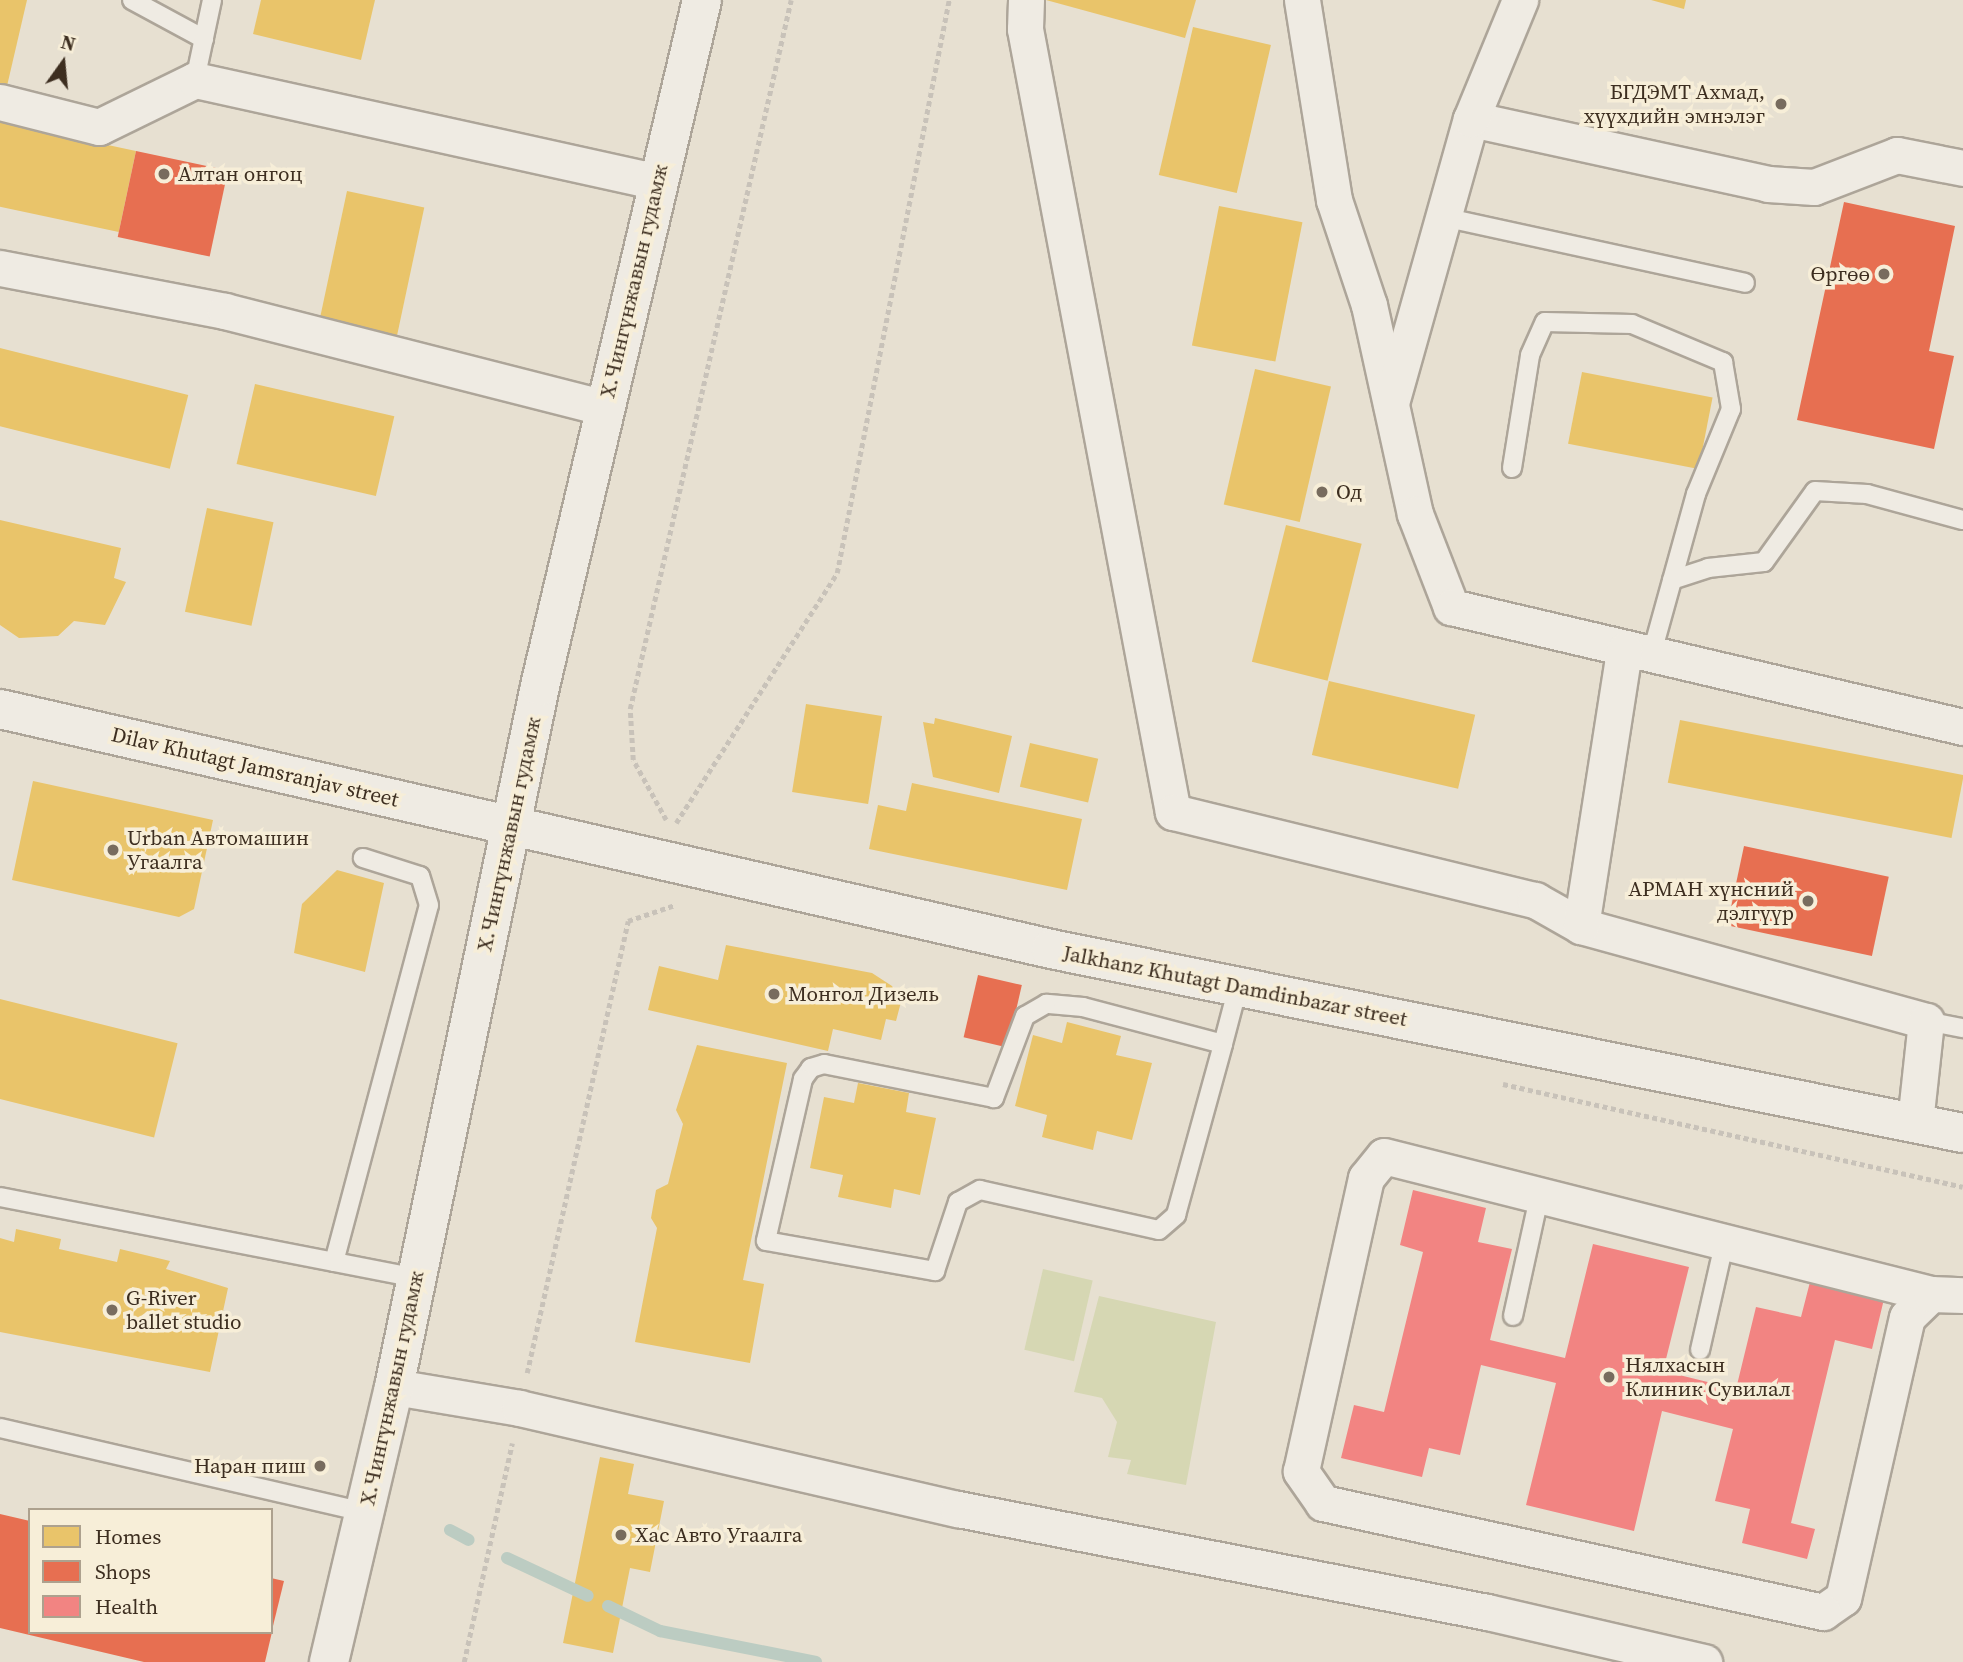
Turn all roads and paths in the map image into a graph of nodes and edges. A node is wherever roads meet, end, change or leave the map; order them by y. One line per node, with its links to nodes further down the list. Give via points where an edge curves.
1 (132, 0): 9 (lane)
2 (212, 0): 9 (lane)
3 (791, 0): 4 (path, via 631,709 629,741 639,777 673,828 837,573)
4 (949, 0)
5 (1026, 0): 29 (street, via 1025,29 1173,812 1535,900)
6 (1302, 0): 19 (street, via 1334,200 1369,305)
7 (1520, 0): 12 (street)
8 (699, 2): 14 (main road, Х.Чингүнжавын гудамж)
9 (204, 40): 10 (lane)
10 (195, 80): 11 (street, via 99,127); 14 (street)
11 (0, 102)
12 (1471, 119): 13 (street, via 1768,184 1814,187 1898,155); 15 (street)
13 (1963, 168)
14 (658, 182): 18 (main road, Х.Чингүнжавын гудамж)
15 (1443, 217): 17 (lane); 19 (street)
16 (0, 268): 18 (street, via 225,311)
17 (1745, 283)
18 (604, 408): 26 (main road, Х.Чингүнжавын гудамж)
19 (1389, 412): 23 (street, via 1430,564 1451,607)
20 (1512, 468): 22 (lane, via 1530,355 1545,322 1632,324 1723,362 1731,408 1696,494)
21 (1963, 520): 22 (lane, via 1867,494 1815,491 1764,562)
22 (1672, 580): 23 (lane)
23 (1638, 653): 25 (street); 29 (street)
24 (0, 709): 26 (main road, Dilav Khutagt Jamsranjav street)
25 (1963, 727)
26 (510, 825): 30 (main road, Jalkhanz Khutagt Damdinbazar street); 40 (main road, Х.Чингүнжавын гудамж)
27 (363, 858): 39 (lane, via 420,876 429,905)
28 (628, 921): 45 (path)
29 (1581, 926): 31 (street)
30 (1238, 987): 33 (lane); 34 (main road, Jalkhanz Khutagt Damdinbazar street)
31 (1926, 1021): 32 (lane); 34 (street)
32 (1963, 1028)
33 (1223, 1044): 33 (lane, via 1083,1007 1046,1004 1025,1016 994,1098 824,1064 811,1068 803,1079 766,1241 935,1271 958,1202 980,1190 1158,1230 1176,1215)
34 (1915, 1122): 35 (main road, Jalkhanz Khutagt Damdinbazar street)
35 (1963, 1133)
36 (1540, 1193): 38 (street); 41 (street, via 1384,1156 1366,1178 1304,1448 1301,1471 1323,1503 1823,1612 1843,1598 1907,1317); 42 (lane)
37 (0, 1197): 39 (lane)
38 (1725, 1240): 41 (street); 43 (lane)
39 (334, 1262): 40 (lane)
40 (416, 1278): 44 (main road, Х.Чингүнжавын гудамж)
41 (1947, 1294)
42 (1513, 1316)
43 (1700, 1350)
44 (394, 1387): 45 (street); 47 (main road, Х.Чингүнжавын гудамж)
45 (519, 1408): 49 (path); 50 (street, via 958,1509 1487,1612)
46 (0, 1428): 47 (lane)
47 (365, 1513): 48 (main road, Х.Чингүнжавын гудамж)
48 (329, 1662)
49 (464, 1662)
50 (1704, 1662)

